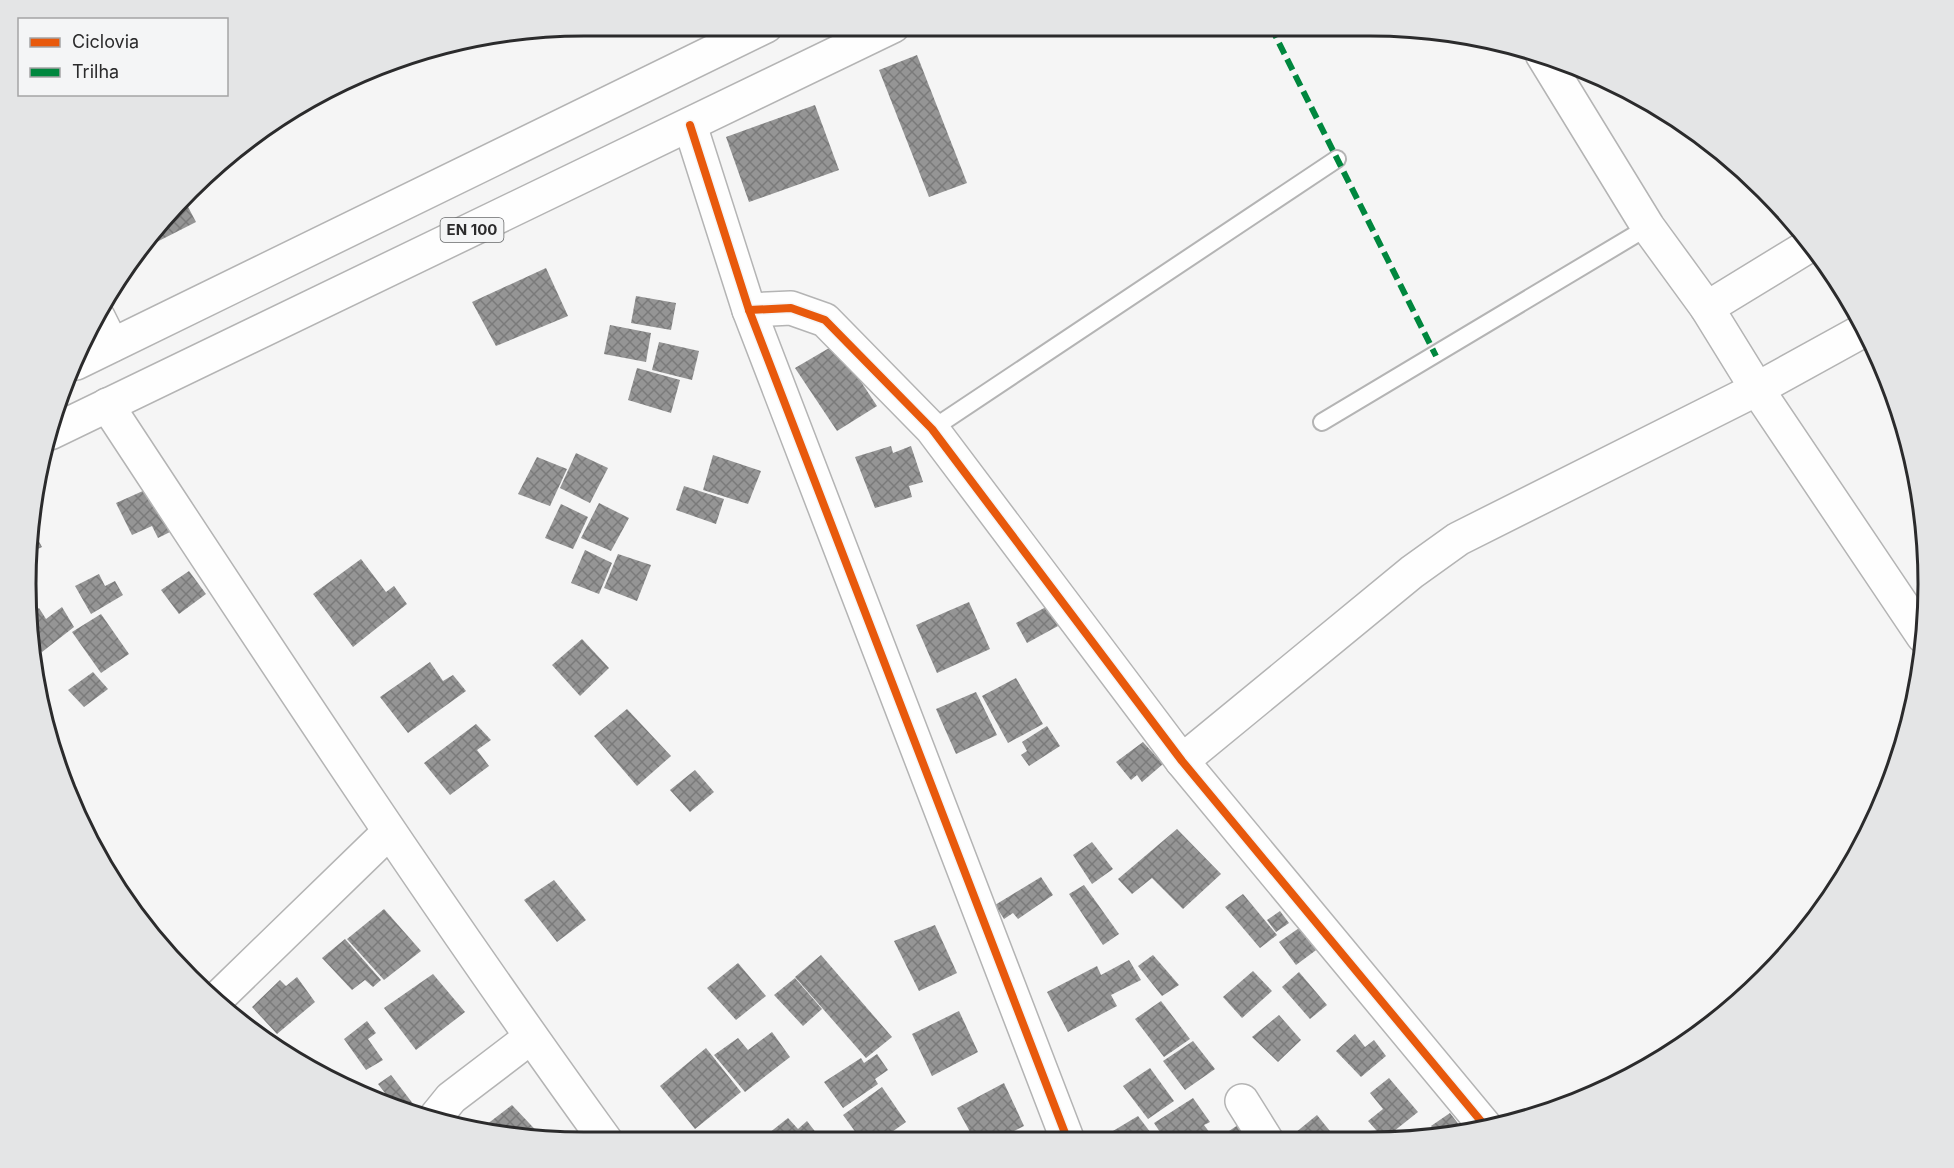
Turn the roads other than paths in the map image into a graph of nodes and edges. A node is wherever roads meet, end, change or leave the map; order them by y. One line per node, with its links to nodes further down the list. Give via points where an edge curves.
1 (735, 36): 10 (street)
2 (872, 36): 4 (street, EN 100)
3 (1550, 66): 6 (street)
4 (690, 125): 9 (street); 14 (street, EN 100)
5 (1337, 159): 17 (lane)
6 (1648, 227): 8 (street); 15 (lane)
7 (1804, 249): 8 (street)
8 (1707, 308): 13 (street)
9 (749, 310): 17 (street, via 791,308 825,320); 27 (street)
10 (105, 331): 12 (street)
11 (1857, 334): 13 (street)
12 (91, 347)
13 (1757, 389): 18 (street); 19 (street, via 1458,539 1412,572)
14 (107, 405): 16 (street, EN 100); 20 (street)
15 (1322, 422)
16 (59, 429)
17 (932, 429): 19 (street)
18 (1916, 626)
19 (1182, 761): 25 (street)
20 (390, 832): 21 (street); 22 (street)
21 (222, 995)
22 (531, 1036): 24 (street, via 451,1098); 26 (street)
23 (1242, 1101): 28 (street)
24 (439, 1112)
25 (1480, 1120)
26 (600, 1132)
27 (1065, 1132)
28 (1261, 1132)

